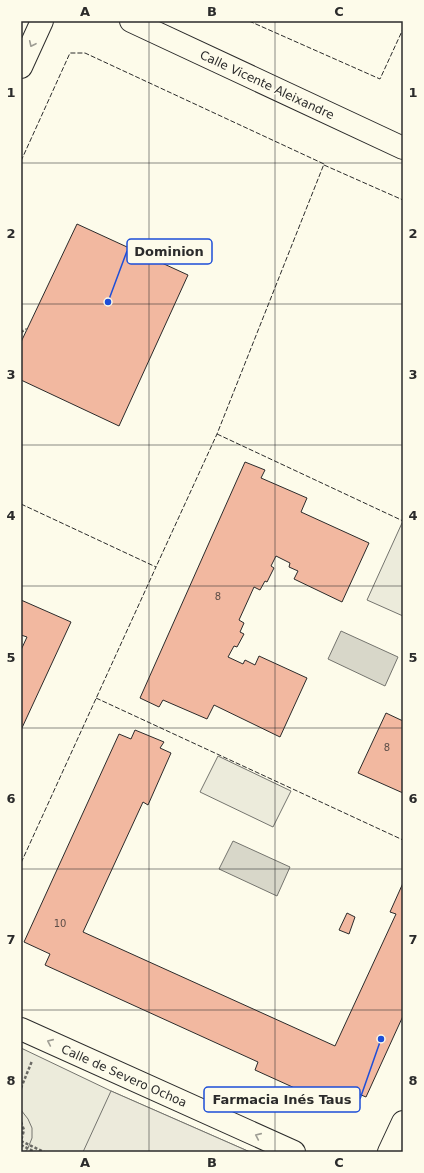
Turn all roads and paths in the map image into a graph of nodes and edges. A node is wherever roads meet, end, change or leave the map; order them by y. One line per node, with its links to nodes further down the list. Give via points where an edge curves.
1 (42, 21): 3 (street, one-way to 3)
2 (131, 21): 4 (street, Calle Vicente Aleixandre)
3 (21, 67)
4 (403, 148)
5 (28, 329): 6 (path)
6 (21, 332)
7 (21, 1029): 14 (street, Calle de Severo Ochoa, one-way to 7)
8 (21, 1122): 10 (path, via 24,1130)
9 (403, 1122): 15 (street)
10 (21, 1141): 13 (path)
11 (21, 1145): 12 (path)
12 (35, 1152)
13 (44, 1152)
14 (294, 1152)
15 (389, 1152)

